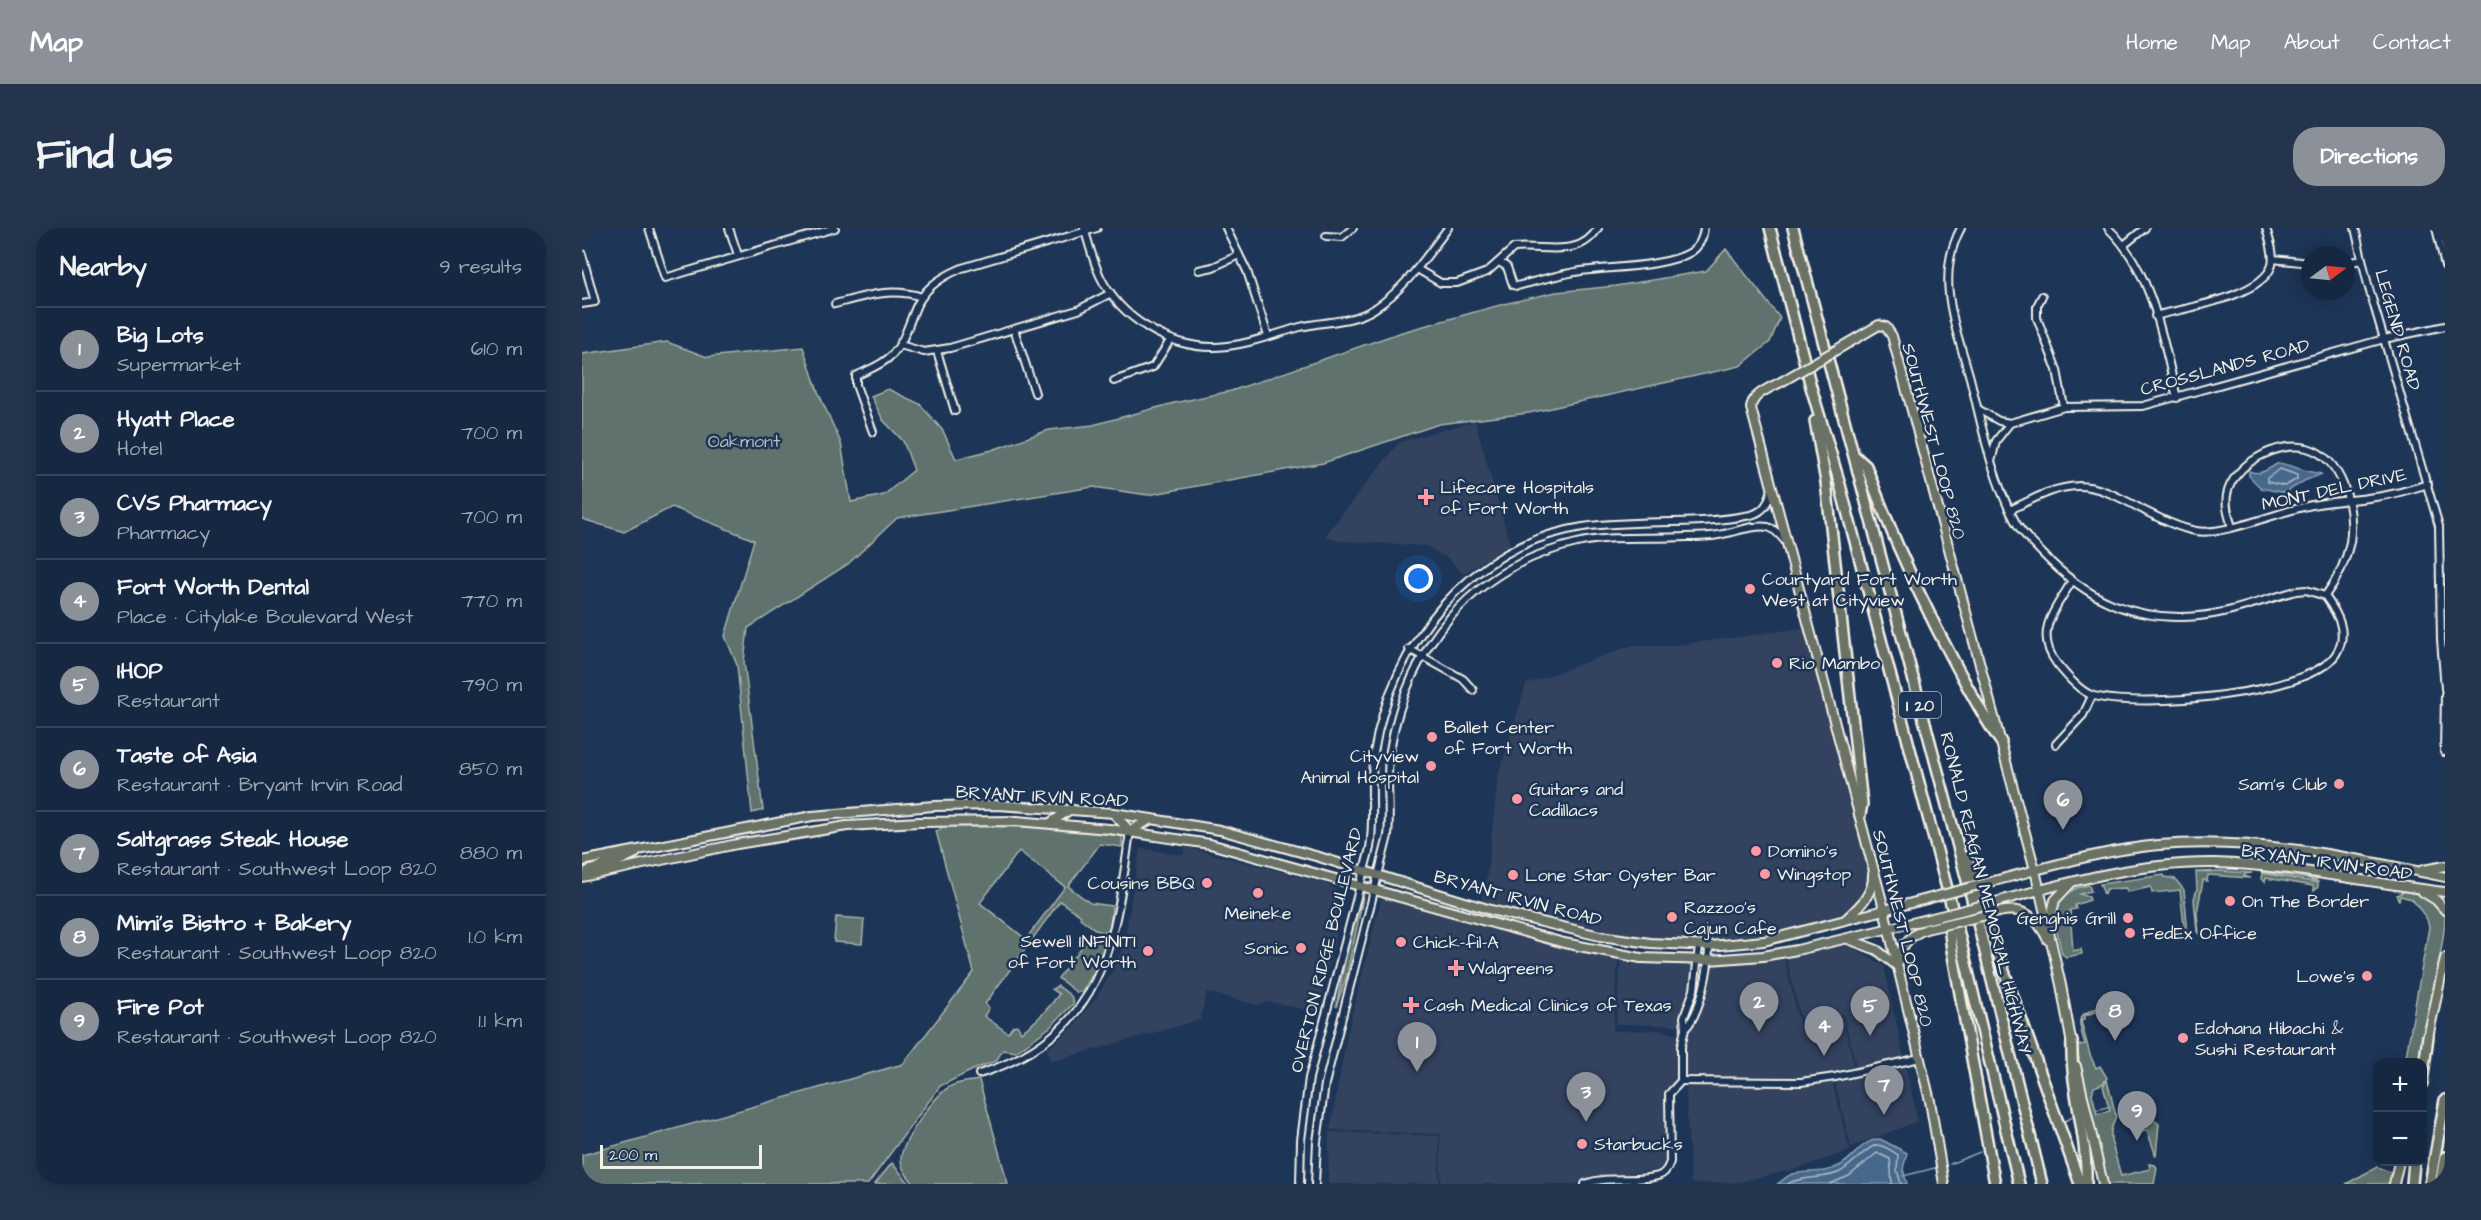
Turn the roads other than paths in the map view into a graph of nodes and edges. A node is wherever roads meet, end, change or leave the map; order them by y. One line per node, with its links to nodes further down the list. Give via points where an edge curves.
1 (649, 228): 23 (street, via 665,278)
2 (729, 228): 23 (street)
3 (835, 228): 19 (street)
4 (1097, 228): 18 (street)
5 (1226, 228): 24 (street)
6 (1353, 228): 20 (street, via 1342,237)
7 (1598, 228): 28 (street, via 1572,247 1514,248)
8 (1704, 228): 28 (street, via 1697,247 1690,253 1517,286 1513,285 1507,267)
9 (1770, 228): 47 (highway, RONALD REAGAN MEMORIAL HIGHWAY / I 20)
10 (1793, 228): 55 (highway, RONALD REAGAN MEMORIAL HIGHWAY / I 20)
11 (1961, 228): 51 (street, via 1950,257 1948,302)
12 (2108, 228): 21 (street)
13 (2145, 228): 21 (street)
14 (2266, 228): 25 (street)
15 (2355, 228): 26 (street, LEGEND ROAD)
16 (2436, 228): 30 (street)
17 (1445, 229): 31 (street)
18 (1085, 230): 33 (street, via 1101,278); 35 (street, via 962,268 938,279)
19 (809, 232): 23 (street)
20 (1326, 236)
21 (2124, 245): 38 (street, via 2143,280)
22 (582, 254): 36 (street, via 595,302)
23 (738, 255)
24 (1239, 255): 32 (street); 41 (street)
25 (2272, 259): 29 (street); 38 (street, via 2266,275 2248,289)
26 (2362, 260): 27 (street); 43 (street, LEGEND ROAD)
27 (2355, 261)
28 (1499, 262): 31 (street, via 1487,272 1448,284 1434,281)
29 (2301, 262)
30 (2445, 266)
31 (1417, 269): 41 (street, via 1393,296 1365,314)
32 (1199, 270)
33 (1111, 293): 40 (street, via 1078,310); 42 (street, via 1137,320)
34 (2043, 296): 50 (street, via 2037,306 2037,318 2057,370)
35 (922, 297): 37 (street, via 894,291); 44 (street)
36 (582, 304)
37 (835, 304)
38 (2155, 316): 49 (street)
39 (2445, 326): 43 (street, CROSSLANDS ROAD)
40 (1014, 329): 45 (street); 48 (street)
41 (1268, 336): 42 (street, via 1214,347)
42 (1172, 339): 46 (street, via 1153,367)
43 (2384, 339): 49 (street, CROSSLANDS ROAD); 57 (street, LEGEND ROAD)
44 (900, 345): 45 (street, via 924,352); 54 (street, via 883,362 856,376)
45 (937, 351): 52 (street)
46 (1114, 381)
47 (1811, 387): 83 (highway, via 1810,402 1829,504 1862,804); 107 (highway, RONALD REAGAN MEMORIAL HIGHWAY / I 20)
48 (1035, 393)
49 (2177, 398): 50 (street, CROSSLANDS ROAD, via 2142,406)
50 (2064, 407): 53 (street, CROSSLANDS ROAD)
51 (1978, 409): 53 (street); 56 (street)
52 (955, 411)
53 (2010, 423): 56 (street, via 1996,441)
54 (873, 432)
55 (1855, 457): 75 (highway, RONALD REAGAN MEMORIAL HIGHWAY / I 20); 76 (highway, via 1866,466 1941,639)
56 (1992, 459): 60 (street)
57 (2428, 484): 59 (street, MONT DEL DRIVE, via 2395,494); 71 (street, LEGEND ROAD, via 2439,526)
58 (1772, 489): 61 (street, OVERTON RIDGE BOULEVARD, via 1767,505 1751,515); 64 (main road, SOUTHWEST LOOP 820); 76 (main road, SOUTHWEST LOOP 820, bridge, via 1751,403 1880,325 1886,327 1892,336)
59 (2347, 500): 62 (street, MONT DEL DRIVE, via 2304,507); 62 (street, via 2338,475 2318,454 2299,447 2273,450 2246,465 2230,485 2226,505); 68 (street, via 2350,541 2337,580)
60 (2010, 510): 62 (street, MONT DEL DRIVE, via 2048,491 2090,486 2198,532); 67 (street, via 2027,537)
61 (1619, 525): 63 (street); 65 (street, OVERTON RIDGE BOULEVARD, via 1582,527 1551,535)
62 (2232, 527)
63 (1617, 539): 64 (street, OVERTON RIDGE BOULEVARD, via 1704,537 1763,527 1774,530); 66 (street, OVERTON RIDGE BOULEVARD, via 1563,547)
64 (1785, 541): 83 (main road, SOUTHWEST LOOP 820)
65 (1484, 570): 66 (street); 69 (street, OVERTON RIDGE BOULEVARD, via 1448,598)
66 (1491, 581): 70 (street, OVERTON RIDGE BOULEVARD, via 1455,612)
67 (2072, 581): 68 (street, via 2114,606 2166,617 2203,616 2296,591); 74 (street, via 2049,623 2047,645 2068,678)
68 (2325, 596): 74 (street, via 2339,620 2343,638 2331,660 2298,678 2245,691 2163,701)
69 (1409, 649): 70 (street); 79 (street, OVERTON RIDGE BOULEVARD, via 1386,702)
70 (1421, 656): 72 (street, via 1463,679); 80 (street, OVERTON RIDGE BOULEVARD, via 1402,700)
71 (2445, 689)
72 (1473, 690)
73 (2445, 694): 78 (street)
74 (2092, 696): 77 (street, via 2083,715)
75 (1920, 704): 146 (highway, RONALD REAGAN MEMORIAL HIGHWAY / I 20); 147 (highway, via 1928,712 1969,866)
76 (2001, 742): 95 (main road, SOUTHWEST LOOP 820)
77 (2056, 744)
78 (2444, 752)
79 (1374, 754): 80 (street); 96 (street, OVERTON RIDGE BOULEVARD, via 1372,833)
80 (1389, 755): 99 (street, OVERTON RIDGE BOULEVARD, via 1389,820)
81 (1071, 809): 82 (main road, BRYANT IRVIN ROAD); 85 (main road); 86 (main road); 89 (main road, BRYANT IRVIN ROAD, via 956,805 836,813)
82 (1113, 813): 84 (main road, BRYANT IRVIN ROAD); 87 (main road)
83 (1860, 815): 93 (main road, SOUTHWEST LOOP 820)
84 (1152, 819): 87 (main road); 88 (main road, BRYANT IRVIN ROAD)
85 (1050, 823): 86 (main road, BRYANT IRVIN ROAD); 98 (main road, BRYANT IRVIN ROAD, via 945,821 847,826 736,844)
86 (1085, 826): 87 (main road, BRYANT IRVIN ROAD)
87 (1130, 831): 91 (main road, BRYANT IRVIN ROAD); 132 (street, via 1112,940 1091,989 1048,1039 1016,1060)
88 (1253, 839): 91 (main road); 96 (main road, BRYANT IRVIN ROAD)
89 (639, 850): 90 (main road, BRYANT IRVIN ROAD); 98 (main road)
90 (614, 855): 92 (main road, BRYANT IRVIN ROAD); 100 (main road)
91 (1250, 855): 103 (main road, BRYANT IRVIN ROAD)
92 (582, 861)
93 (1872, 861): 109 (main road, SOUTHWEST LOOP 820); 111 (main road, via 1870,890)
94 (2445, 866): 97 (main road)
95 (2035, 870): 97 (main road, BRYANT IRVIN ROAD, via 2102,853 2160,845 2212,844 2300,850); 106 (main road, SOUTHWEST LOOP 820); 109 (main road, BRYANT IRVIN ROAD, bridge)
96 (1364, 871): 99 (main road, BRYANT IRVIN ROAD); 103 (street, OVERTON RIDGE BOULEVARD)
97 (2417, 871): 101 (main road, BRYANT IRVIN ROAD)
98 (606, 872): 100 (main road, BRYANT IRVIN ROAD)
99 (1378, 875): 105 (street, OVERTON RIDGE BOULEVARD); 115 (main road, BRYANT IRVIN ROAD, via 1491,910 1600,936)
100 (582, 876)
101 (2445, 877)
102 (2078, 880): 104 (main road, BRYANT IRVIN ROAD, via 2137,869 2216,863 2284,868); 106 (main road, BRYANT IRVIN ROAD); 113 (main road, via 2063,889 2055,900)
103 (1359, 886): 105 (main road, BRYANT IRVIN ROAD); 124 (street, OVERTON RIDGE BOULEVARD)
104 (2413, 888): 108 (main road, BRYANT IRVIN ROAD); 110 (main road, via 2433,897)
105 (1374, 890): 119 (main road, BRYANT IRVIN ROAD, via 1598,951); 125 (street, OVERTON RIDGE BOULEVARD)
106 (2039, 890): 112 (main road, BRYANT IRVIN ROAD, bridge); 113 (main road, SOUTHWEST LOOP 820)
107 (1947, 891): 144 (highway, via 1949,931); 145 (highway, RONALD REAGAN MEMORIAL HIGHWAY / I 20)
108 (2445, 892)
109 (1885, 910): 111 (main road, BRYANT IRVIN ROAD); 112 (main road, SOUTHWEST LOOP 820)
110 (2445, 910)
111 (1844, 920): 116 (main road, BRYANT IRVIN ROAD, via 1764,940)
112 (1889, 928): 114 (main road, BRYANT IRVIN ROAD); 121 (main road, SOUTHWEST LOOP 820)
113 (2049, 931): 117 (main road, SOUTHWEST LOOP 820)
114 (1846, 939): 120 (main road, BRYANT IRVIN ROAD, via 1763,956); 121 (main road, via 1876,950)
115 (1699, 946): 116 (main road, BRYANT IRVIN ROAD); 119 (street)
116 (1710, 946): 120 (street)
117 (2054, 952): 121 (main road, bridge, via 2032,916 2013,909 1911,936); 128 (main road, SOUTHWEST LOOP 820)
118 (2445, 958): 127 (main road)
119 (1699, 960): 120 (main road, BRYANT IRVIN ROAD); 122 (street)
120 (1709, 960): 123 (street)
121 (1897, 967): 129 (main road, SOUTHWEST LOOP 820)
122 (1694, 990): 123 (street); 126 (street, via 1684,1017)
123 (1701, 994): 126 (street, via 1692,1022)
124 (1326, 1016): 125 (street); 135 (street, OVERTON RIDGE BOULEVARD, via 1309,1078)
125 (1340, 1019): 136 (street, OVERTON RIDGE BOULEVARD)
126 (1685, 1029): 133 (street)
127 (2428, 1036): 130 (main road); 131 (highway)
128 (2072, 1041): 148 (highway, via 2071,1062 2085,1150); 149 (main road, SOUTHWEST LOOP 820)
129 (1920, 1058): 133 (street, via 1801,1082); 140 (main road, SOUTHWEST LOOP 820)
130 (2423, 1058)
131 (2425, 1058)
132 (979, 1074)
133 (1681, 1081): 143 (street, via 1669,1094 1668,1169 1658,1176)
134 (2445, 1100): 152 (highway)
135 (1301, 1140): 136 (street); 141 (street, OVERTON RIDGE BOULEVARD)
136 (1317, 1142): 142 (street, OVERTON RIDGE BOULEVARD)
137 (2445, 1156): 153 (highway)
138 (2398, 1166): 150 (main road)
139 (2414, 1166): 151 (highway)
140 (1944, 1182)
141 (1300, 1184)
142 (1316, 1184)
143 (1585, 1184)
144 (1995, 1184)
145 (2019, 1184)
146 (2042, 1184)
147 (2079, 1184)
148 (2086, 1184)
149 (2103, 1184)
150 (2394, 1184)
151 (2412, 1184)
152 (2430, 1184)
153 (2440, 1184)

